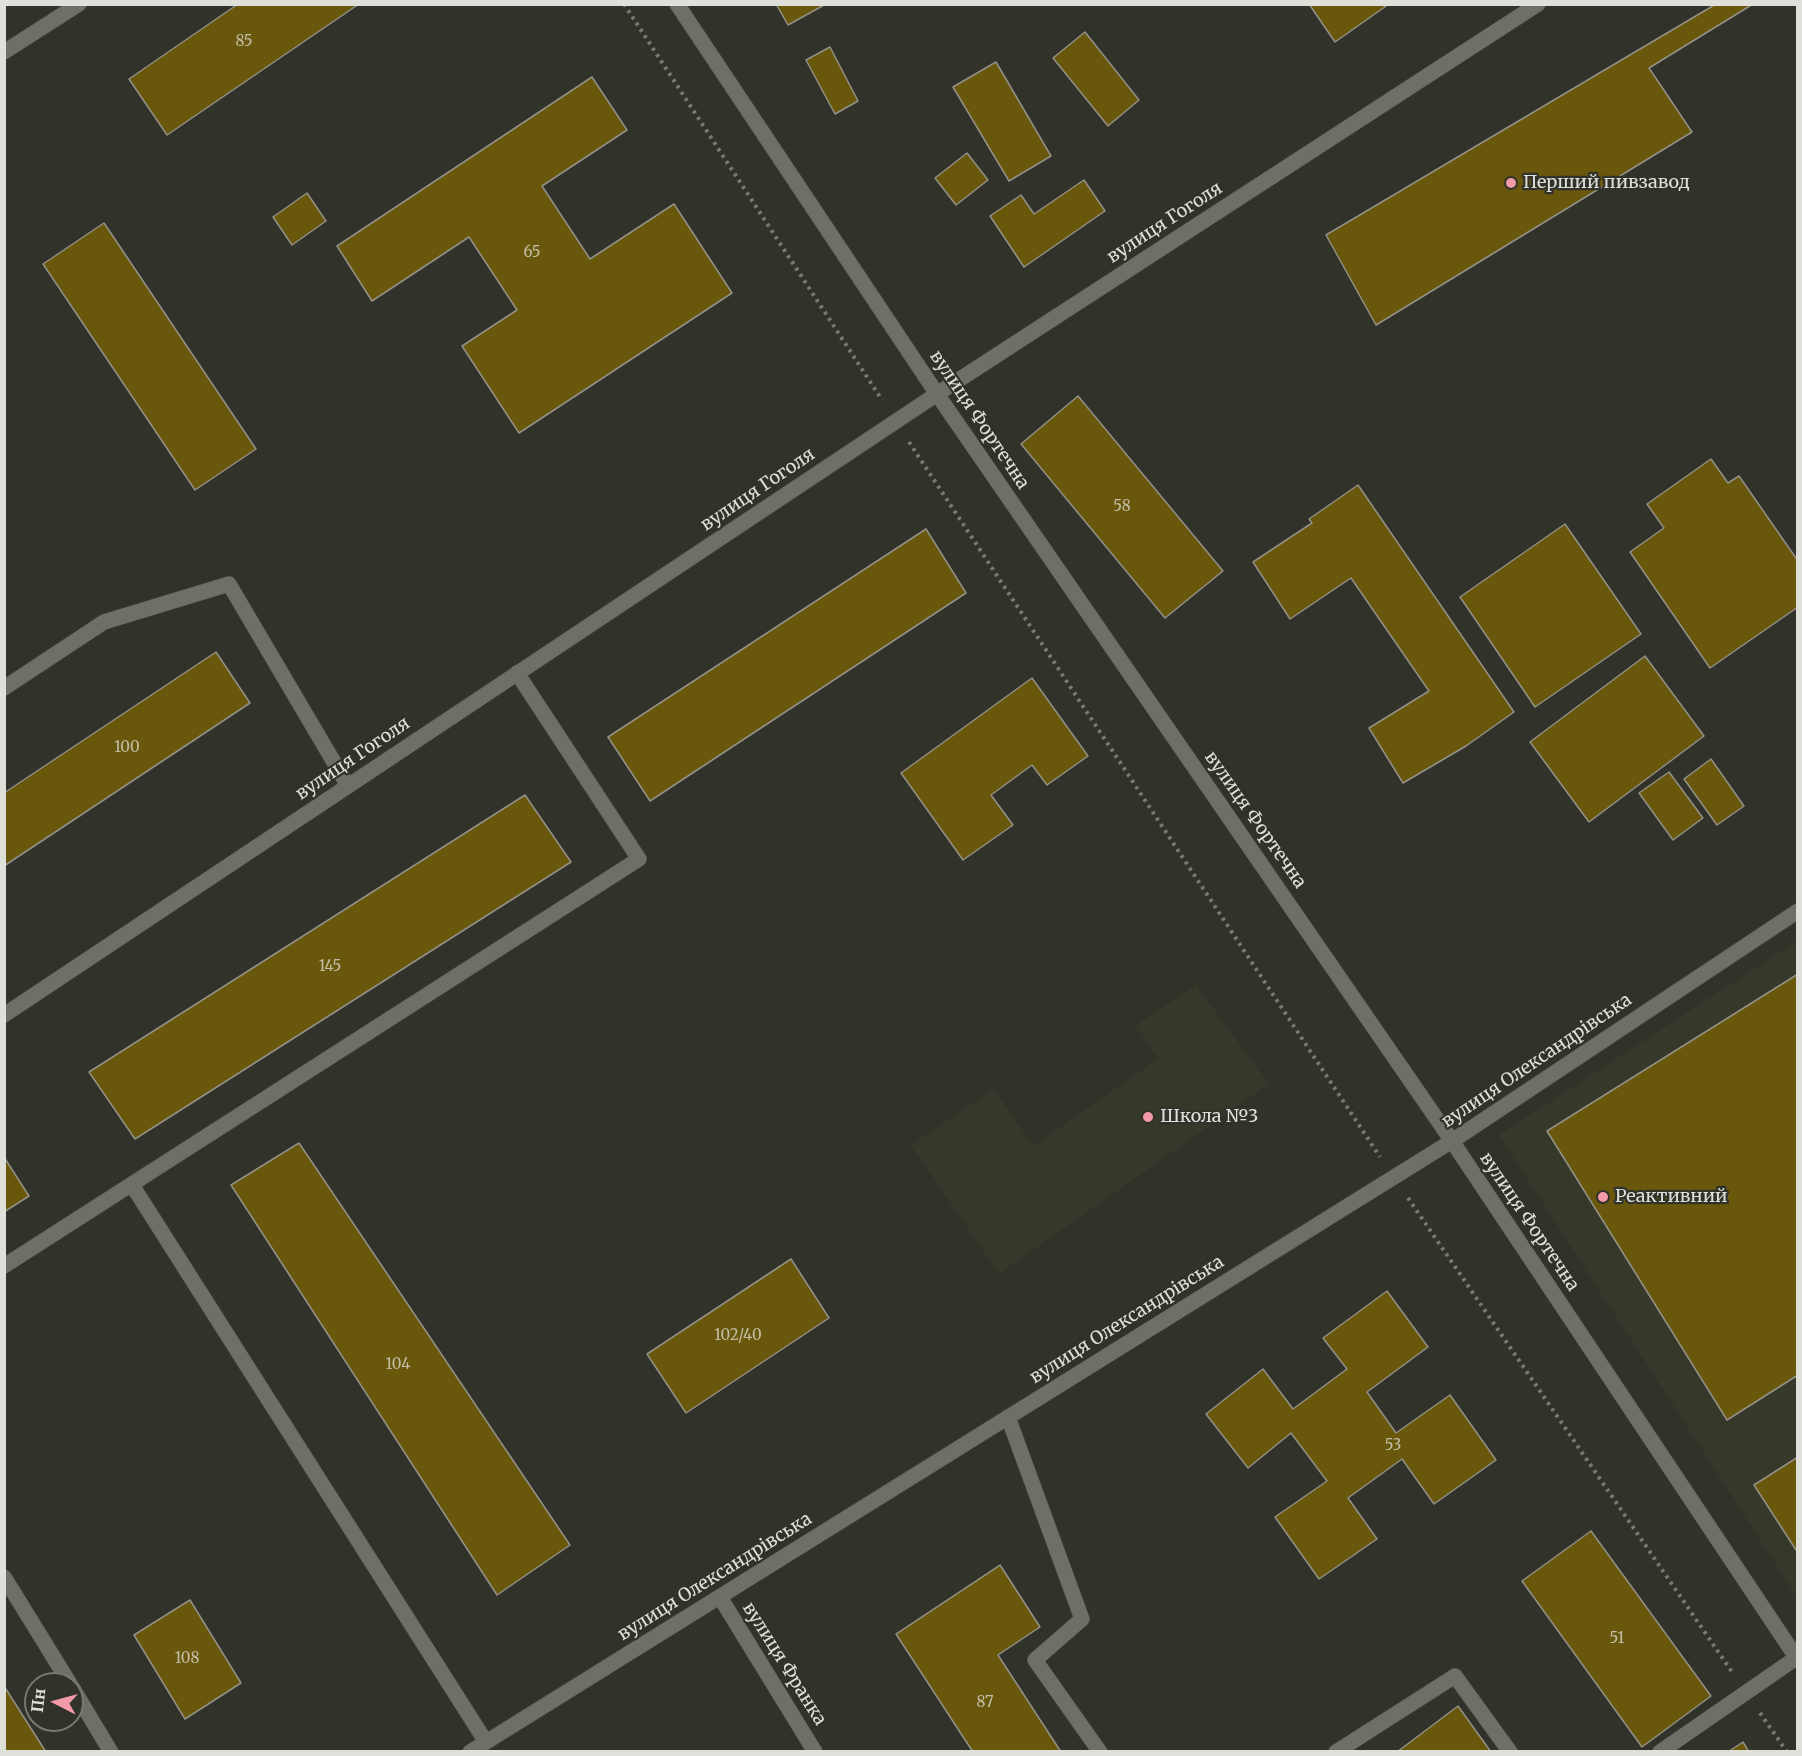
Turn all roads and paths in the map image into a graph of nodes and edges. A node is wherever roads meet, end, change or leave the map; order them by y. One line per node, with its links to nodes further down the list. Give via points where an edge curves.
1 (79, 4): 5 (street)
2 (624, 4): 7 (path)
3 (677, 4): 6 (street, вулиця Фортечна)
4 (1538, 4): 6 (street, вулиця Гоголя)
5 (4, 52)
6 (937, 394): 7 (street, вулиця Гоголя); 13 (street, вулиця Фортечна)
7 (896, 422): 8 (street, вулиця Гоголя); 14 (path)
8 (517, 673): 10 (street, вулиця Гоголя); 15 (street, via 639,859)
9 (4, 688): 10 (street, via 104,622 229,584)
10 (348, 786): 12 (street, вулиця Гоголя)
11 (1797, 911): 13 (street, вулиця Олександрівська)
12 (4, 1015)
13 (1452, 1141): 14 (street, вулиця Олександрівська); 20 (street, вулиця Фортечна)
14 (1394, 1177): 17 (street, вулиця Олександрівська); 22 (path)
15 (132, 1185): 16 (street); 24 (street)
16 (4, 1266)
17 (1008, 1417): 19 (street, вулиця Олександрівська); 28 (street, via 1082,1619 1035,1660)
18 (4, 1577): 21 (street)
19 (720, 1597): 24 (street, вулиця Олександрівська); 27 (street, вулиця Франка)
20 (1797, 1659): 22 (street)
21 (62, 1672)
22 (1746, 1692): 31 (street); 32 (path)
23 (84, 1707): 25 (street)
24 (486, 1742): 26 (street, вулиця Олександрівська)
25 (111, 1752)
26 (470, 1752)
27 (815, 1752)
28 (1100, 1752)
29 (1336, 1752): 30 (street, via 1455,1676)
30 (1510, 1752)
31 (1660, 1752)
32 (1787, 1752)

